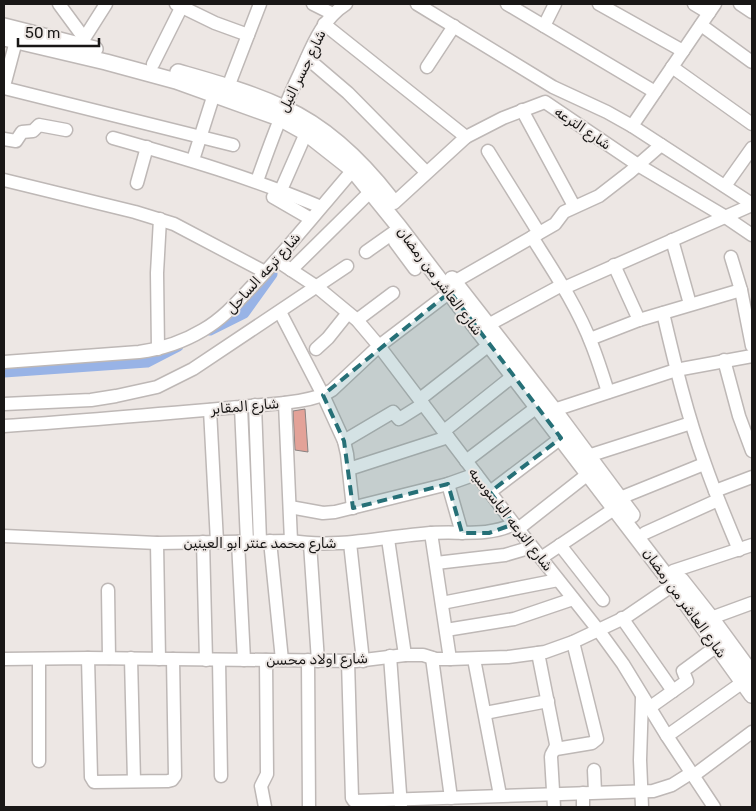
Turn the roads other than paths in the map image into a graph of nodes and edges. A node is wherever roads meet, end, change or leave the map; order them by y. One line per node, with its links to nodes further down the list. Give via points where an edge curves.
1 (59, 4): 23 (street)
2 (106, 4): 23 (street)
3 (260, 4): 21 (street)
4 (313, 4): 15 (street)
5 (346, 4): 15 (street, شارع جسر النيل)
6 (417, 4): 19 (street)
7 (507, 4): 20 (street)
8 (555, 4): 20 (street)
9 (599, 4): 24 (street)
10 (694, 4): 13 (street)
11 (740, 4): 14 (street)
12 (180, 5): 21 (street, via 214,23); 27 (street)
13 (712, 8): 17 (street)
14 (752, 12)
15 (333, 14): 16 (street, شارع جسر النيل)
16 (324, 24): 25 (street, شارع جسر النيل); 41 (street)
17 (700, 25): 24 (street); 26 (street)
18 (4, 26): 23 (main road, شارع العاشر من رمضان)
19 (454, 26): 28 (street); 37 (street, via 553,87)
20 (544, 26): 32 (street)
21 (248, 35): 30 (street)
22 (10, 39): 31 (street); 33 (main road, شارع العاشر من رمضان, via 106,62)
23 (82, 42): 27 (main road, شارع العاشر من رمضان)
24 (683, 51): 29 (street)
25 (307, 58): 35 (street, شارع جسر النيل); 52 (street, via 348,93)
26 (752, 62)
27 (153, 64): 30 (main road, شارع العاشر من رمضان)
28 (427, 67)
29 (672, 67): 32 (street); 36 (street)
30 (228, 86): 35 (main road, شارع العاشر من رمضان)
31 (4, 87): 40 (street)
32 (655, 92): 37 (street)
33 (214, 94): 35 (main road, شارع العاشر من رمضان); 40 (street)
34 (522, 110): 41 (street, شارع الترعه); 50 (street, شارع الترعه, via 548,104); 61 (street)
35 (281, 112): 39 (main road, شارع العاشر من رمضان); 54 (street, شارع جسر النيل); 59 (main road, شارع العاشر من رمضان, via 313,124 332,139 377,180)
36 (752, 124)
37 (632, 126): 45 (street)
38 (66, 130): 43 (street, via 38,125 33,131 22,132 16,141)
39 (306, 133): 51 (main road, شارع العاشر من رمضان); 58 (street)
40 (200, 137): 44 (street); 49 (street)
41 (466, 137): 52 (street, شارع الترعه)
42 (113, 138): 46 (street)
43 (4, 140)
44 (233, 144)
45 (661, 145): 50 (street); 56 (street)
46 (147, 147): 49 (street); 55 (street)
47 (752, 148): 56 (street)
48 (488, 151): 67 (street)
49 (193, 160): 54 (street)
50 (638, 165): 61 (street, via 599,196); 63 (street, شارع الترعه)
51 (353, 170): 57 (main road, شارع العاشر من رمضان); 62 (street, شارع ترعه الساحل)
52 (426, 172): 59 (street, شارع الترعه)
53 (4, 180): 64 (street)
54 (256, 181): 58 (street)
55 (137, 183)
56 (725, 186): 60 (street)
57 (372, 191): 66 (main road, شارع العاشر من رمضان); 75 (street)
58 (277, 193): 62 (street); 65 (street)
59 (394, 202): 79 (main road, شارع العاشر من رمضان)
60 (752, 204): 63 (street)
61 (574, 206): 67 (street, شارع المقابر, via 564,212 557,223)
62 (321, 207): 65 (street, شارع ترعه الساحل)
63 (724, 216): 68 (street, شارع الترعه); 69 (street)
64 (160, 219): 76 (street); 92 (street)
65 (311, 219): 72 (street, شارع ترعه الساحل)
66 (397, 234): 70 (street); 79 (main road, شارع العاشر من رمضان, via 416,262)
67 (536, 235): 77 (street); 79 (street, شارع المقابر)
68 (752, 235)
69 (672, 240): 73 (street); 82 (street)
70 (366, 252)
71 (731, 256): 80 (street)
72 (276, 260): 75 (street, شارع الترعه الباسوسيه); 76 (street, شارع ترعه الساحل)
73 (614, 265): 77 (street); 86 (street)
74 (347, 266): 78 (street, شارع ترعه الساحل)
75 (291, 270): 78 (street, شارع الترعه الباسوسيه)
76 (265, 272): 92 (street, شارع ترعه الساحل, via 219,319 189,338)
77 (563, 286): 87 (street); 88 (street)
78 (317, 287): 83 (street, شارع ترعه الساحل); 85 (street, شارع الترعه الباسوسيه)
79 (452, 287): 87 (main road, شارع العاشر من رمضان); 89 (main road, شارع العاشر من رمضان); 90 (street, شارع المقابر)
80 (741, 290): 82 (street); 91 (street)
81 (394, 293): 85 (street)
82 (690, 304): 84 (street)
83 (280, 312): 100 (street); 103 (street, شارع ترعه الساحل, via 193,369 157,386 90,400)
84 (663, 313): 86 (street); 97 (street)
85 (352, 316): 90 (street, شارع الترعه الباسوسيه); 93 (street)
86 (639, 320): 88 (street)
87 (488, 325): 108 (main road, شارع العاشر من رمضان)
88 (590, 339): 99 (street)
89 (489, 345): 98 (main road, شارع العاشر من رمضان); 102 (street)
90 (379, 346): 100 (street, شارع المقابر); 102 (street, شارع الترعه الباسوسيه)
91 (752, 346)
92 (158, 349): 96 (street, شارع ترعه الساحل)
93 (316, 349)
94 (752, 356): 95 (street)
95 (724, 360): 97 (street); 114 (street)
96 (4, 362)
97 (676, 370): 99 (street); 109 (street)
98 (512, 376): 106 (main road, شارع العاشر من رمضان); 111 (street)
99 (608, 392): 108 (street)
100 (323, 395): 101 (street, شارع المقابر); 113 (street)
101 (286, 402): 104 (street, شارع المقابر); 126 (street)
102 (421, 402): 111 (street, شارع الترعه الباسوسيه); 113 (street, via 399,419 393,412)
103 (4, 404)
104 (255, 405): 105 (street, شارع المقابر); 134 (street)
105 (241, 406): 107 (street, شارع المقابر); 138 (street)
106 (537, 407): 112 (main road, شارع العاشر من رمضان); 116 (street)
107 (210, 410): 110 (street, شارع المقابر); 137 (street)
108 (554, 410): 115 (main road, شارع العاشر من رمضان)
109 (691, 423): 115 (street); 117 (street)
110 (4, 426)
111 (446, 434): 116 (street, شارع الترعه الباسوسيه); 118 (street)
112 (561, 438): 120 (main road, شارع العاشر من رمضان); 123 (street)
113 (344, 441): 118 (street)
114 (752, 451)
115 (588, 456): 125 (main road, شارع العاشر من رمضان)
116 (466, 461): 119 (street, شارع الترعه الباسوسيه)
117 (704, 464): 124 (street); 125 (street)
118 (349, 469): 127 (street)
119 (476, 474): 122 (street); 123 (street, شارع الترعه الباسوسيه)
120 (588, 474): 125 (main road, شارع العاشر من رمضان); 128 (street, شارع محمد عنتر ابو العينين)
121 (752, 477): 124 (street)
122 (448, 484): 127 (street); 130 (street)
123 (490, 492): 128 (street, شارع الترعه الباسوسيه)
124 (716, 495): 131 (street); 145 (street)
125 (617, 503): 131 (main road, شارع العاشر من رمضان); 142 (street); 148 (main road, شارع العاشر من رمضان)
126 (290, 507): 127 (street, via 324,513); 135 (street)
127 (352, 508)
128 (516, 527): 130 (street, شارع محمد عنتر ابو العينين, via 489,533); 144 (street, شارع الترعه الباسوسيه)
129 (431, 533): 130 (street, شارع محمد عنتر ابو العينين); 133 (street, شارع محمد عنتر ابو العينين); 147 (street)
130 (462, 533)
131 (645, 533): 148 (main road, شارع العاشر من رمضان)
132 (4, 536): 139 (street, شارع محمد عنتر ابو العينين)
133 (388, 538): 140 (street, شارع محمد عنتر ابو العينين); 162 (street)
134 (265, 541): 135 (street, شارع محمد عنتر ابو العينين); 138 (street, شارع محمد عنتر ابو العينين); 179 (street)
135 (291, 541): 141 (street, شارع محمد عنتر ابو العينين)
136 (203, 542): 137 (street, شارع محمد عنتر ابو العينين); 139 (street, شارع محمد عنتر ابو العينين); 175 (street)
137 (217, 542): 138 (street, شارع محمد عنتر ابو العينين)
138 (242, 542): 177 (street)
139 (157, 543): 171 (street)
140 (350, 543): 141 (street, شارع محمد عنتر ابو العينين); 182 (street)
141 (310, 544): 180 (street)
142 (560, 545): 146 (street); 152 (street)
143 (752, 545): 145 (street, شارع اولاد محسن)
144 (532, 547): 146 (street, شارع الترعه الباسوسيه); 147 (street, via 505,555)
145 (739, 550): 148 (street, شارع اولاد محسن)
146 (541, 558): 149 (street, شارع الترعه الباسوسيه)
147 (436, 563): 153 (street)
148 (673, 578): 155 (street, شارع اولاد محسن); 156 (main road, شارع العاشر من رمضان); 160 (main road, شارع العاشر من رمضان)
149 (558, 580): 151 (street, شارع الترعه الباسوسيه); 153 (street)
150 (108, 590): 166 (street)
151 (573, 599): 157 (street, via 514,619); 158 (street, شارع الترعه الباسوسيه)
152 (603, 600)
153 (442, 603): 157 (street)
154 (752, 603): 156 (street)
155 (622, 618): 158 (street, شارع اولاد محسن); 184 (street)
156 (711, 618): 164 (main road, شارع العاشر من رمضان)
157 (446, 630): 173 (street)
158 (599, 631): 159 (street, شارع اولاد محسن); 187 (street, شارع الترعه الباسوسيه)
159 (573, 642): 161 (street, شارع اولاد محسن); 191 (street, via 596,740)
160 (717, 646): 183 (main road, شارع العاشر من رمضان); 184 (street, via 683,671 687,681)
161 (538, 653): 174 (street, شارع اولاد محسن); 186 (street)
162 (405, 655): 163 (street, شارع اولاد محسن); 168 (street, شارع اولاد محسن)
163 (390, 656): 182 (street, شارع اولاد محسن); 202 (street)
164 (746, 657): 183 (main road, شارع العاشر من رمضان)
165 (88, 658): 166 (street, شارع اولاد محسن); 170 (street, شارع اولاد محسن); 196 (street, via 90,777 94,782)
166 (109, 658): 167 (street, شارع اولاد محسن)
167 (131, 658): 171 (street, شارع اولاد محسن); 196 (street)
168 (432, 658): 173 (street, شارع اولاد محسن); 200 (street)
169 (4, 659): 170 (street, شارع اولاد محسن)
170 (39, 659): 192 (street)
171 (160, 659): 172 (street, شارع اولاد محسن)
172 (173, 659): 175 (street, شارع اولاد محسن); 196 (street, via 175,772 172,780 168,781)
173 (450, 659): 174 (street, شارع اولاد محسن)
174 (474, 659): 188 (street)
175 (206, 660): 176 (street, شارع اولاد محسن)
176 (219, 660): 177 (street, شارع اولاد محسن); 195 (street)
177 (244, 660): 178 (street, شارع اولاد محسن)
178 (266, 660): 179 (street, شارع اولاد محسن); 203 (street, via 267,774 261,786)
179 (282, 660): 180 (street, شارع اولاد محسن)
180 (313, 661): 181 (street, شارع اولاد محسن); 204 (street)
181 (348, 661): 182 (street, شارع اولاد محسن); 202 (street, via 352,798 355,801)
182 (363, 661)
183 (748, 678): 185 (main road, شارع العاشر من رمضان); 190 (street)
184 (673, 691): 187 (street)
185 (752, 695)
186 (548, 701): 188 (street); 191 (street)
187 (646, 703): 190 (street, شارع الترعه الباسوسيه); 197 (street, via 640,729)
188 (484, 713): 201 (street)
189 (752, 732): 194 (street)
190 (667, 736): 194 (street, شارع الترعه الباسوسيه)
191 (556, 749): 198 (street, via 550,757)
192 (39, 761)
193 (594, 770): 199 (street)
194 (692, 775): 197 (street, via 672,785); 208 (street, شارع الترعه الباسوسيه)
195 (221, 776)
196 (134, 782)
197 (640, 792): 199 (street); 207 (street)
198 (553, 793): 199 (street); 201 (street); 205 (street)
199 (589, 793): 206 (street)
200 (451, 798): 201 (street); 202 (street)
201 (492, 800)
202 (401, 804)
203 (265, 807)
204 (309, 807)
205 (554, 807)
206 (583, 807)
207 (642, 807)
208 (714, 807)

